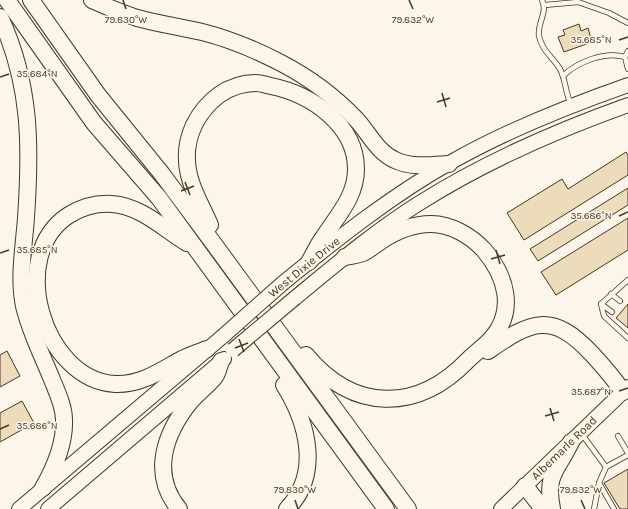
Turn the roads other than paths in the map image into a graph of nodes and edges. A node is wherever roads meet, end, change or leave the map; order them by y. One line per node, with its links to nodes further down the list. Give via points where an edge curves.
1 (7, 0): 19 (highway, via 94,123 159,198)
2 (31, 0): 18 (highway, via 98,95)
3 (92, 0): 17 (highway, via 138,18 202,32 258,52 311,82 340,105 356,119 379,150 395,161 421,165)
4 (542, 0): 5 (lane)
5 (544, 5): 7 (lane, via 578,2); 11 (lane, via 539,29 541,44 558,65)
6 (0, 16): 40 (highway, via 19,66 29,135 29,178 22,280 24,305 59,395 64,417 60,451)
7 (628, 23)
8 (628, 51): 9 (lane)
9 (625, 57): 10 (lane); 11 (lane, via 599,57 573,68)
10 (628, 69)
11 (563, 76): 13 (lane)
12 (628, 85): 13 (main road, West Dixie Drive)
13 (572, 105): 17 (main road, West Dixie Drive, via 508,133)
14 (628, 105): 16 (main road, West Dixie Drive)
15 (628, 114): 16 (main road, via 617,117)
16 (596, 116): 20 (main road, West Dixie Drive, via 514,151 449,185 416,205)
17 (449, 164): 21 (main road, West Dixie Drive, via 396,197)
18 (214, 244): 21 (highway, via 210,224 196,200 188,174 186,154 190,133 200,113 215,96 236,86 256,83 281,88 315,104 342,129 352,148 356,168 354,188 343,211); 28 (highway)
19 (193, 247): 29 (highway); 30 (highway, via 156,221 130,209 113,204 91,205 61,220 49,233 40,252 37,268 38,300 53,339 67,358 84,374 106,383 129,383 151,377)
20 (345, 257): 31 (main road, West Dixie Drive, bridge); 32 (highway, via 363,253 396,232 427,224 456,229 482,248 503,280 507,310 495,334)
21 (309, 262): 30 (main road, West Dixie Drive, bridge)
22 (627, 283): 23 (lane)
23 (612, 294): 24 (lane); 25 (lane)
24 (620, 301)
25 (601, 304): 26 (lane); 27 (lane, via 604,316)
26 (612, 312)
27 (628, 338)
28 (284, 339): 32 (highway, via 304,353 316,367 340,386 375,399 392,400 412,396 440,383); 46 (highway)
29 (265, 345): 44 (highway, via 268,362 297,409 308,444 305,480); 45 (highway)
30 (207, 349): 40 (main road, West Dixie Drive)
31 (221, 361): 42 (main road, West Dixie Drive); 43 (highway, via 215,377 176,421 165,448 164,479 172,500)
32 (462, 368): 33 (highway, via 520,330 549,325 577,338)
33 (626, 390): 35 (main road, Albemarle Road)
34 (618, 436): 36 (lane)
35 (576, 437): 37 (lane); 39 (main road, Albemarle Road); 49 (highway, via 554,469 549,490)
36 (628, 454): 37 (lane)
37 (606, 466): 38 (lane)
38 (599, 483): 50 (lane); 51 (lane)
39 (525, 486): 47 (main road, Albemarle Road); 48 (highway)
40 (43, 488): 41 (main road, West Dixie Drive)
41 (18, 509)
42 (48, 509)
43 (179, 509)
44 (287, 509)
45 (386, 509)
46 (408, 509)
47 (501, 509)
48 (543, 509)
49 (552, 509)
50 (594, 509)
51 (614, 509)

